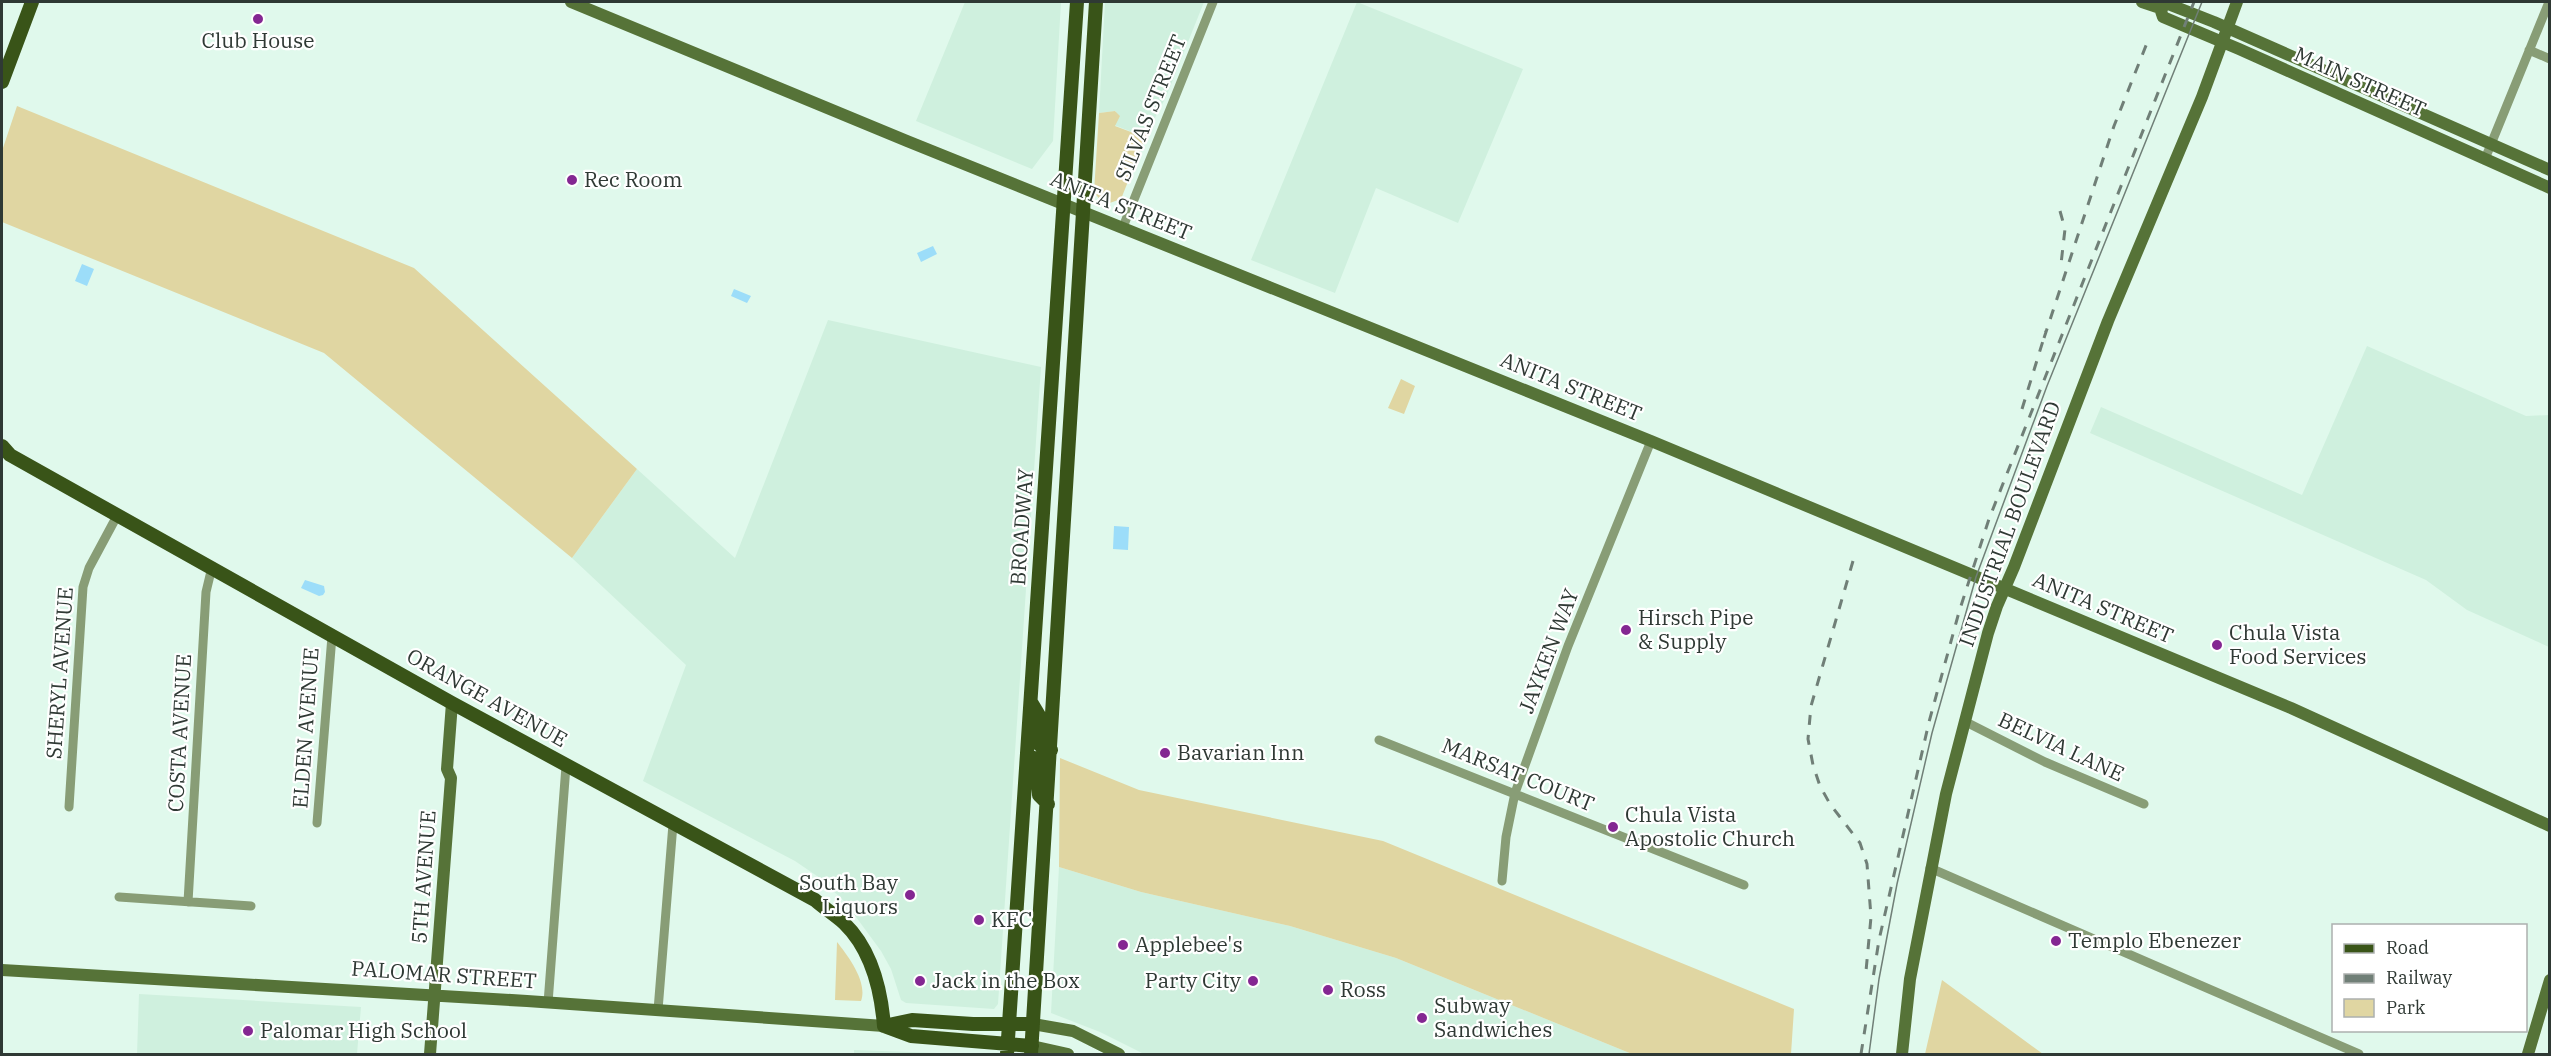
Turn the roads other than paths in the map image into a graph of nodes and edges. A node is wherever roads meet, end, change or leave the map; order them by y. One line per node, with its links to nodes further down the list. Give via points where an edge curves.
1 (32, 2): 14 (main road)
2 (571, 2): 19 (main road, ANITA STREET)
3 (1077, 2): 19 (main road, BROADWAY)
4 (1096, 2): 20 (main road, BROADWAY)
5 (1213, 2): 21 (street, SILVAS STREET)
6 (2142, 2): 9 (main road, MAIN STREET)
7 (2237, 2): 10 (main road, INDUSTRIAL BOULEVARD)
8 (2549, 2): 12 (street)
9 (2160, 8): 10 (main road, MAIN STREET, via 2168,4); 11 (main road, MAIN STREET, via 2163,17)
10 (2226, 28): 11 (main road, INDUSTRIAL BOULEVARD); 15 (main road, MAIN STREET)
11 (2221, 41): 16 (main road, MAIN STREET); 28 (main road, INDUSTRIAL BOULEVARD)
12 (2529, 50): 13 (street); 15 (street)
13 (2550, 58)
14 (2, 82)
15 (2491, 144): 16 (street); 17 (main road, MAIN STREET)
16 (2485, 159): 18 (main road, MAIN STREET)
17 (2550, 170)
18 (2550, 188)
19 (1064, 204): 20 (main road, ANITA STREET); 25 (main road, BROADWAY)
20 (1082, 211): 21 (main road, ANITA STREET); 26 (main road, BROADWAY)
21 (1123, 227): 22 (main road, ANITA STREET)
22 (1651, 441): 28 (main road, ANITA STREET); 37 (street, JAYKEN WAY, via 1572,636)
23 (4, 451): 24 (main road, ORANGE AVENUE)
24 (118, 514): 27 (main road, ORANGE AVENUE); 40 (street, SHERYL AVENUE, via 83,587)
25 (1043, 522): 26 (main road); 30 (main road, BROADWAY)
26 (1064, 524): 34 (main road, BROADWAY)
27 (213, 567): 29 (main road, ORANGE AVENUE); 48 (street, COSTA AVENUE, via 207,592)
28 (2004, 588): 32 (main road, INDUSTRIAL BOULEVARD); 43 (main road, ANITA STREET, via 2291,708)
29 (332, 636): 31 (main road, ORANGE AVENUE); 41 (street, ELDEN AVENUE)
30 (1031, 702): 34 (main road, via 1040,717 1039,744); 35 (main road, BROADWAY)
31 (452, 703): 36 (main road, ORANGE AVENUE); 52 (main road, 5TH AVENUE, via 447,769 451,778)
32 (1964, 721): 39 (street, BELVIA LANE, via 2045,762); 44 (main road, INDUSTRIAL BOULEVARD)
33 (1380, 740): 37 (street, MARSAT COURT)
34 (1051, 750): 38 (main road, BROADWAY)
35 (1027, 756): 38 (main road, via 1037,759 1039,795); 55 (main road, BROADWAY)
36 (566, 766): 42 (main road, ORANGE AVENUE); 53 (street)
37 (1515, 793): 45 (street, JAYKEN WAY); 46 (street, MARSAT COURT)
38 (1048, 804): 56 (main road, BROADWAY)
39 (2144, 804)
40 (69, 807)
41 (317, 823)
42 (673, 824): 54 (street); 57 (main road, ORANGE AVENUE, via 815,900 845,924 870,961 880,990)
43 (2550, 826)
44 (1930, 868): 63 (main road, INDUSTRIAL BOULEVARD, via 1910,979); 64 (street)
45 (1502, 881)
46 (1743, 885)
47 (119, 897): 48 (street)
48 (188, 902): 49 (street)
49 (251, 906)
50 (2, 970): 52 (main road, PALOMAR STREET)
51 (2550, 980): 65 (main road)
52 (435, 996): 53 (main road, PALOMAR STREET); 60 (main road, 5TH AVENUE)
53 (548, 1003): 54 (main road, PALOMAR STREET)
54 (658, 1010): 57 (main road, PALOMAR STREET)
55 (1010, 1023): 56 (main road, PALOMAR STREET); 57 (main road, PALOMAR STREET, via 912,1020); 58 (main road, BROADWAY)
56 (1033, 1024): 59 (main road, BROADWAY); 62 (main road, PALOMAR STREET, via 1073,1031)
57 (884, 1026): 58 (main road, PALOMAR STREET, via 911,1036)
58 (1008, 1049): 59 (main road, PALOMAR STREET)
59 (1032, 1050): 61 (main road, PALOMAR STREET)
60 (430, 1054)
61 (1068, 1054)
62 (1119, 1054)
63 (1902, 1054)
64 (2359, 1054)
65 (2528, 1054)

